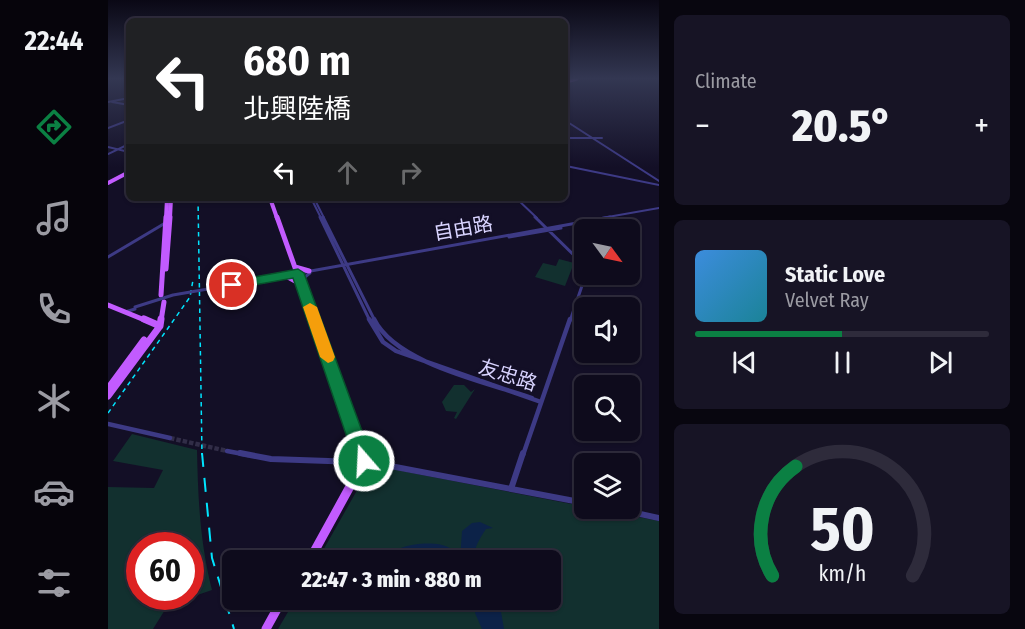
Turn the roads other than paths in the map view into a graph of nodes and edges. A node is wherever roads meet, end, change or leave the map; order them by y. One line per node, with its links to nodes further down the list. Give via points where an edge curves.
1 (126, 121): 3 (street)
2 (568, 121): 6 (street)
3 (108, 128)
4 (568, 138): 6 (street)
5 (602, 138): 6 (street)
6 (595, 139): 13 (street)
7 (126, 144): 8 (street)
8 (116, 149): 9 (street); 9 (street); 10 (street)
9 (108, 150)
10 (126, 152)
11 (568, 166): 13 (street)
12 (126, 174): 14 (main road)
13 (658, 182)
14 (108, 183)
15 (170, 201): 20 (main road)
16 (269, 201): 25 (main road)
17 (314, 201): 24 (street, 友忠路)
18 (519, 201): 21 (street)
19 (659, 209): 21 (street, 自由路)
20 (167, 222): 23 (street); 30 (main road, via 163,299)
21 (548, 228): 22 (street); 24 (street, 自由路)
22 (574, 253)
23 (108, 257)
24 (346, 266): 26 (street, 自由路); 33 (street, 友忠路, via 375,332 391,348)
25 (294, 272): 26 (main road); 26 (street); 29 (street, bridge, via 172,297); 37 (main road)
26 (309, 272)
27 (582, 285): 33 (street)
28 (108, 305): 29 (main road)
29 (125, 312): 30 (main road)
30 (156, 325): 31 (main road); 32 (main road)
31 (108, 389)
32 (108, 396)
33 (541, 402): 38 (street)
34 (108, 424): 35 (street)
35 (170, 438)
36 (227, 451): 37 (street, via 271,459)
37 (361, 462): 38 (street); 42 (main road)
38 (512, 489): 39 (street)
39 (574, 501)
40 (640, 514): 41 (street)
41 (659, 518)
42 (313, 550)
43 (278, 610): 45 (main road)
44 (280, 610): 46 (main road)
45 (266, 629)
46 (270, 629)

